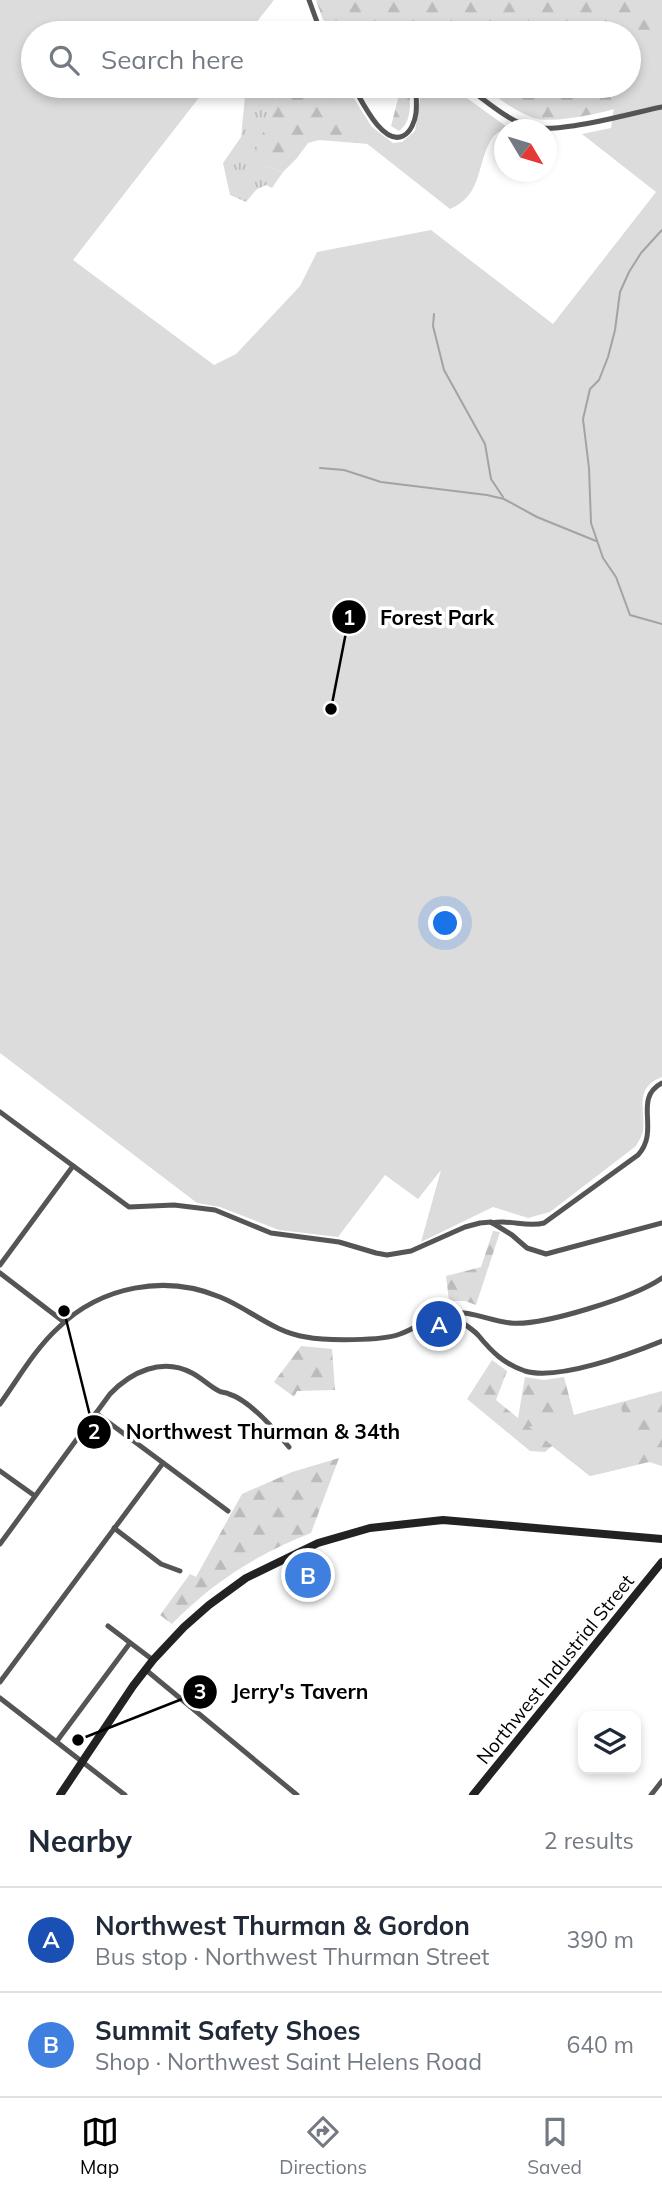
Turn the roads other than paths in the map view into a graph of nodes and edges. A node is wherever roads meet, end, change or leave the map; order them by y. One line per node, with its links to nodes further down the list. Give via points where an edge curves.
1 (309, 0): 2 (street)
2 (317, 21)
3 (360, 98): 4 (street, via 382,131 394,138 413,125)
4 (416, 98)
5 (482, 98): 6 (street, via 532,128 574,125)
6 (662, 107)
7 (662, 1083): 10 (street, via 647,1101 648,1135 638,1155 544,1223)
8 (1, 1114): 9 (street)
9 (73, 1166): 10 (street, via 129,1207 174,1205 215,1210 271,1233 339,1242 387,1255 411,1251 471,1225); 12 (street)
10 (492, 1223): 11 (street, via 527,1248 547,1254)
11 (662, 1223)
12 (0, 1265)
13 (0, 1273): 16 (street)
14 (662, 1278): 15 (street, via 616,1301 531,1323)
15 (455, 1313): 16 (street, via 395,1336 316,1339 282,1331 209,1292 155,1285 108,1296); 17 (street, via 499,1358 533,1373 587,1365)
16 (64, 1322): 18 (street)
17 (662, 1341)
18 (0, 1404)
19 (96, 1413): 20 (street, via 120,1384 135,1374 153,1367 174,1368 191,1372 230,1394 272,1424); 21 (street); 23 (street)
20 (289, 1447)
21 (163, 1463): 24 (street); 25 (street)
22 (0, 1471): 23 (street)
23 (35, 1496): 27 (street)
24 (228, 1511)
25 (114, 1528): 29 (street, via 161,1564); 34 (street)
26 (662, 1539): 32 (main road, via 445,1520 370,1528 318,1543 246,1578 201,1611)
27 (0, 1544)
28 (662, 1562): 42 (main road, Northwest Industrial Street)
29 (180, 1571)
30 (108, 1626): 31 (street)
31 (130, 1643): 32 (street); 36 (street)
32 (153, 1660): 33 (main road)
33 (145, 1670): 37 (main road); 41 (street)
34 (0, 1682)
35 (0, 1698): 36 (street)
36 (57, 1741): 37 (street)
37 (82, 1761): 39 (main road); 40 (street)
38 (662, 1781): 43 (street)
39 (60, 1795)
40 (125, 1795)
41 (297, 1795)
42 (473, 1795)
43 (651, 1795)

